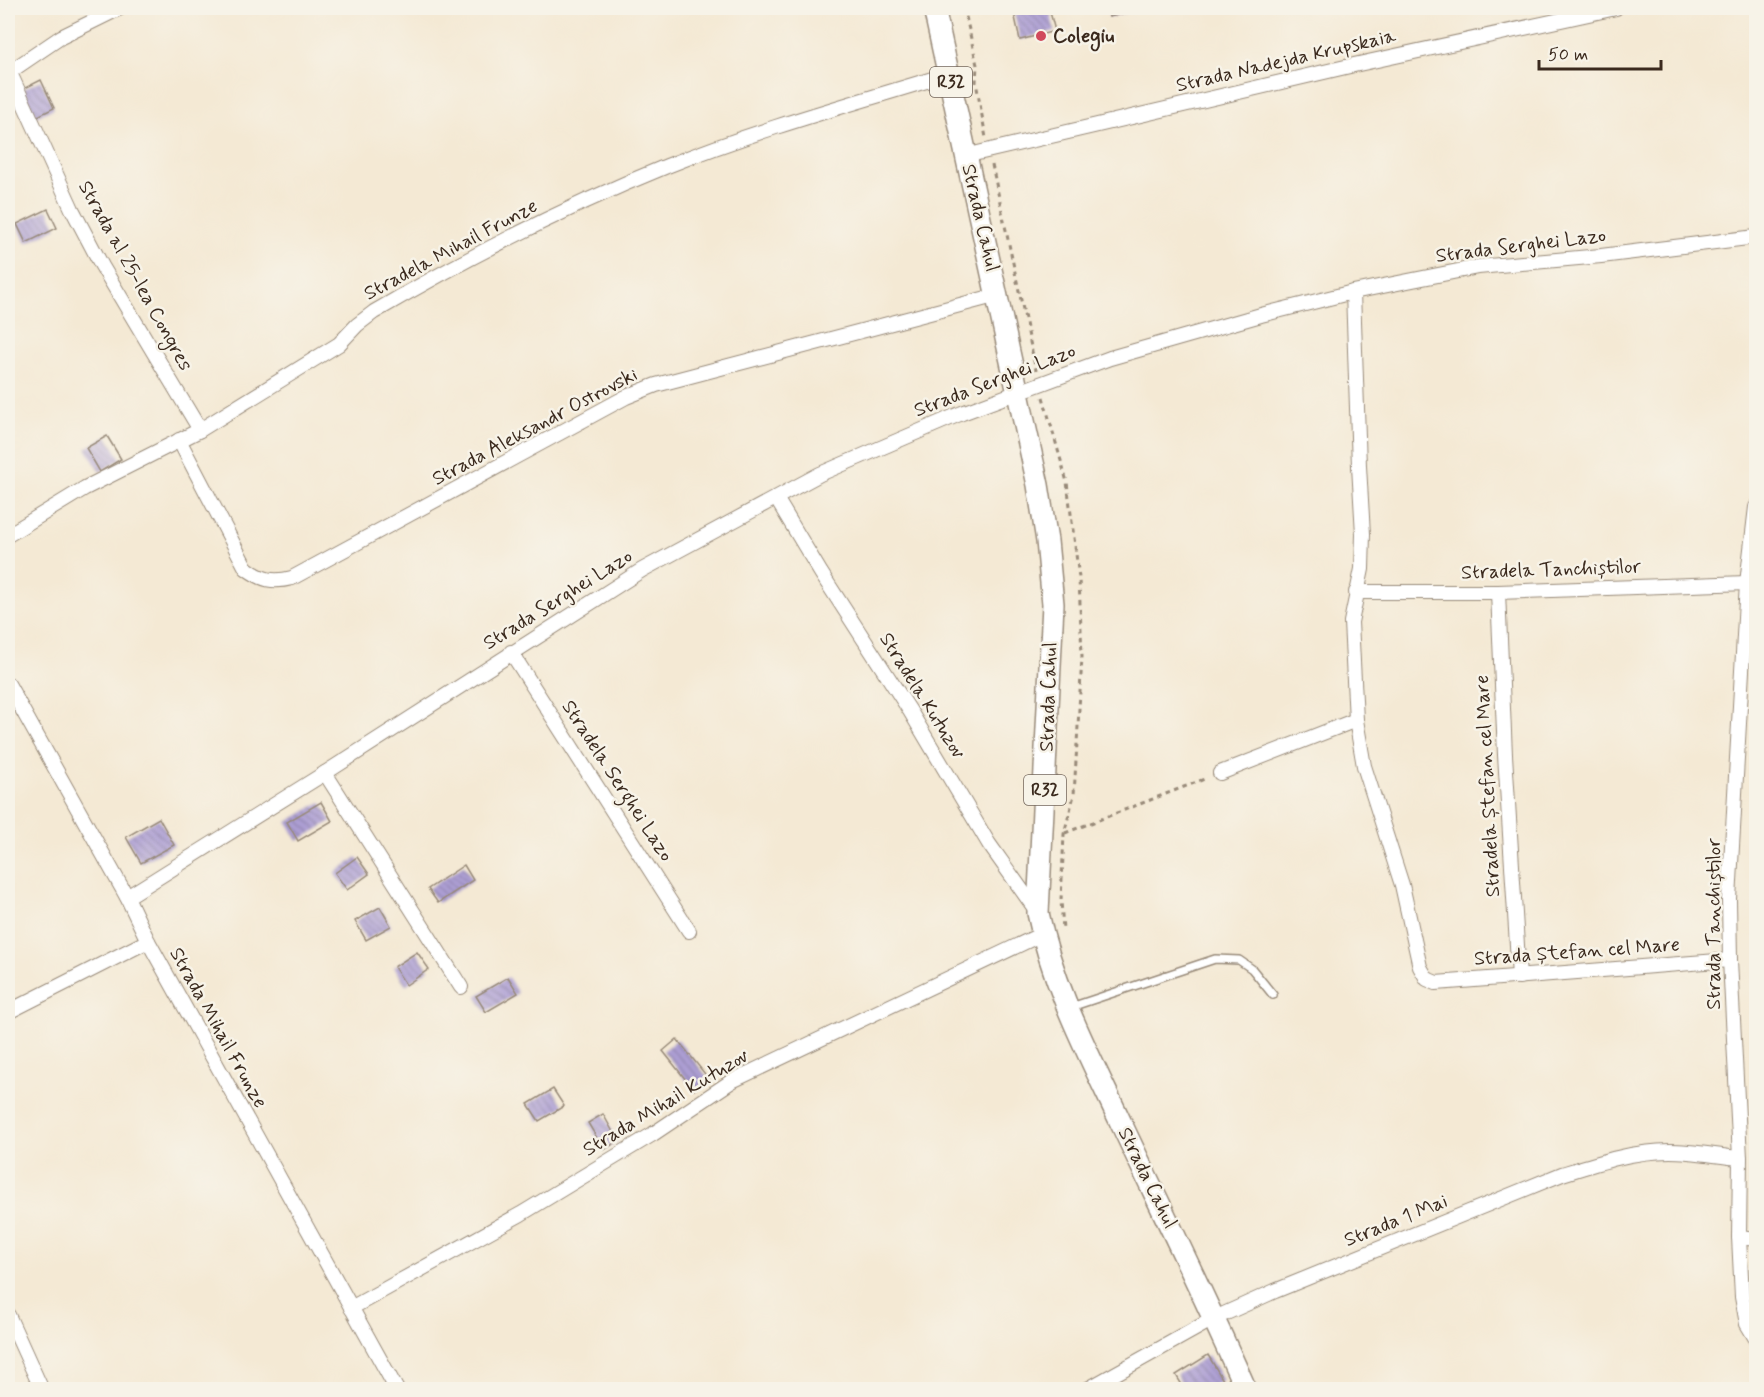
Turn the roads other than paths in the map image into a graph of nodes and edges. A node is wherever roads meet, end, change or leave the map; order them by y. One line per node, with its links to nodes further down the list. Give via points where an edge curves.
1 (120, 8): 4 (street, via 61,37)
2 (934, 8): 5 (main road, Strada Cahul / R32)
3 (1616, 8): 6 (street, Strada Nadejda Krupskaia)
4 (9, 73): 11 (street, Strada al 25-lea Congres, via 102,266)
5 (949, 74): 6 (main road, Strada Cahul / R32); 11 (street, Stradela Mihail Frunze, via 669,165 494,245 374,312 339,344)
6 (966, 156): 9 (main road, Strada Cahul / R32)
7 (1756, 237): 8 (street, Strada Serghei Lazo, via 1478,267)
8 (1353, 292): 10 (street, Strada Serghei Lazo, via 1110,358); 17 (street, via 1363,534 1362,569)
9 (998, 295): 10 (main road, Strada Cahul / R32); 12 (street, Strada Aleksandr Ostrovski, via 656,385 626,397 292,578 278,582 267,581 246,568)
10 (1018, 393): 13 (street, Strada Serghei Lazo, via 876,448); 25 (main road, Strada Cahul / R32, via 1038,485 1053,604)
11 (200, 430): 12 (street, Stradela Mihail Frunze)
12 (179, 440): 15 (street, Stradela Mihail Frunze, via 85,488)
13 (776, 498): 19 (street, Strada Serghei Lazo, via 642,570); 25 (street, Stradela Kutuzov)
14 (1756, 507): 16 (street, Strada Tanchiștilor)
15 (8, 535)
16 (1747, 583): 18 (street, Stradela Tanchiștilor); 28 (street, Strada Tanchiștilor, via 1729,899)
17 (1356, 592): 18 (street, Stradela Tanchiștilor); 21 (street, via 1351,622)
18 (1498, 592): 29 (street, Stradela Ștefan cel Mare)
19 (511, 652): 22 (street, Strada Serghei Lazo); 26 (street, Stradela Serghei Lazo)
20 (8, 684): 24 (street, Strada Mihail Frunze)
21 (1356, 720): 23 (street); 29 (street, Strada Ștefan cel Mare, via 1364,766 1404,893 1420,967 1427,979 1436,983)
22 (325, 773): 24 (street, Strada Serghei Lazo); 30 (street)
23 (1220, 773)
24 (127, 897): 27 (street, Strada Mihail Frunze)
25 (1040, 923): 32 (main road, Strada Cahul / R32); 37 (street, Strada Mihail Kutuzov, via 732,1081 521,1214)
26 (689, 932)
27 (148, 941): 33 (street); 37 (street, Strada Mihail Frunze)
28 (1730, 960): 29 (street, Strada Ștefan cel Mare); 34 (street, Strada Tanchiștilor)
29 (1519, 977)
30 (461, 987)
31 (1273, 994): 32 (lane, via 1239,960 1215,958)
32 (1066, 1009): 39 (main road, Strada Cahul / R32)
33 (8, 1012)
34 (1740, 1158): 35 (street, Strada Tanchiștilor); 39 (street, Strada 1 Mai, via 1671,1151 1595,1163)
35 (1739, 1237): 36 (street); 40 (street, Strada Tanchiștilor, via 1742,1297 1747,1324)
36 (1756, 1239)
37 (351, 1308): 42 (street, Strada Mihail Frunze)
38 (8, 1315): 41 (street)
39 (1215, 1318): 43 (street, Strada 1 Mai); 44 (main road, Strada Cahul / R32)
40 (1756, 1339)
41 (42, 1389)
42 (397, 1389)
43 (1086, 1389)
44 (1246, 1389)

